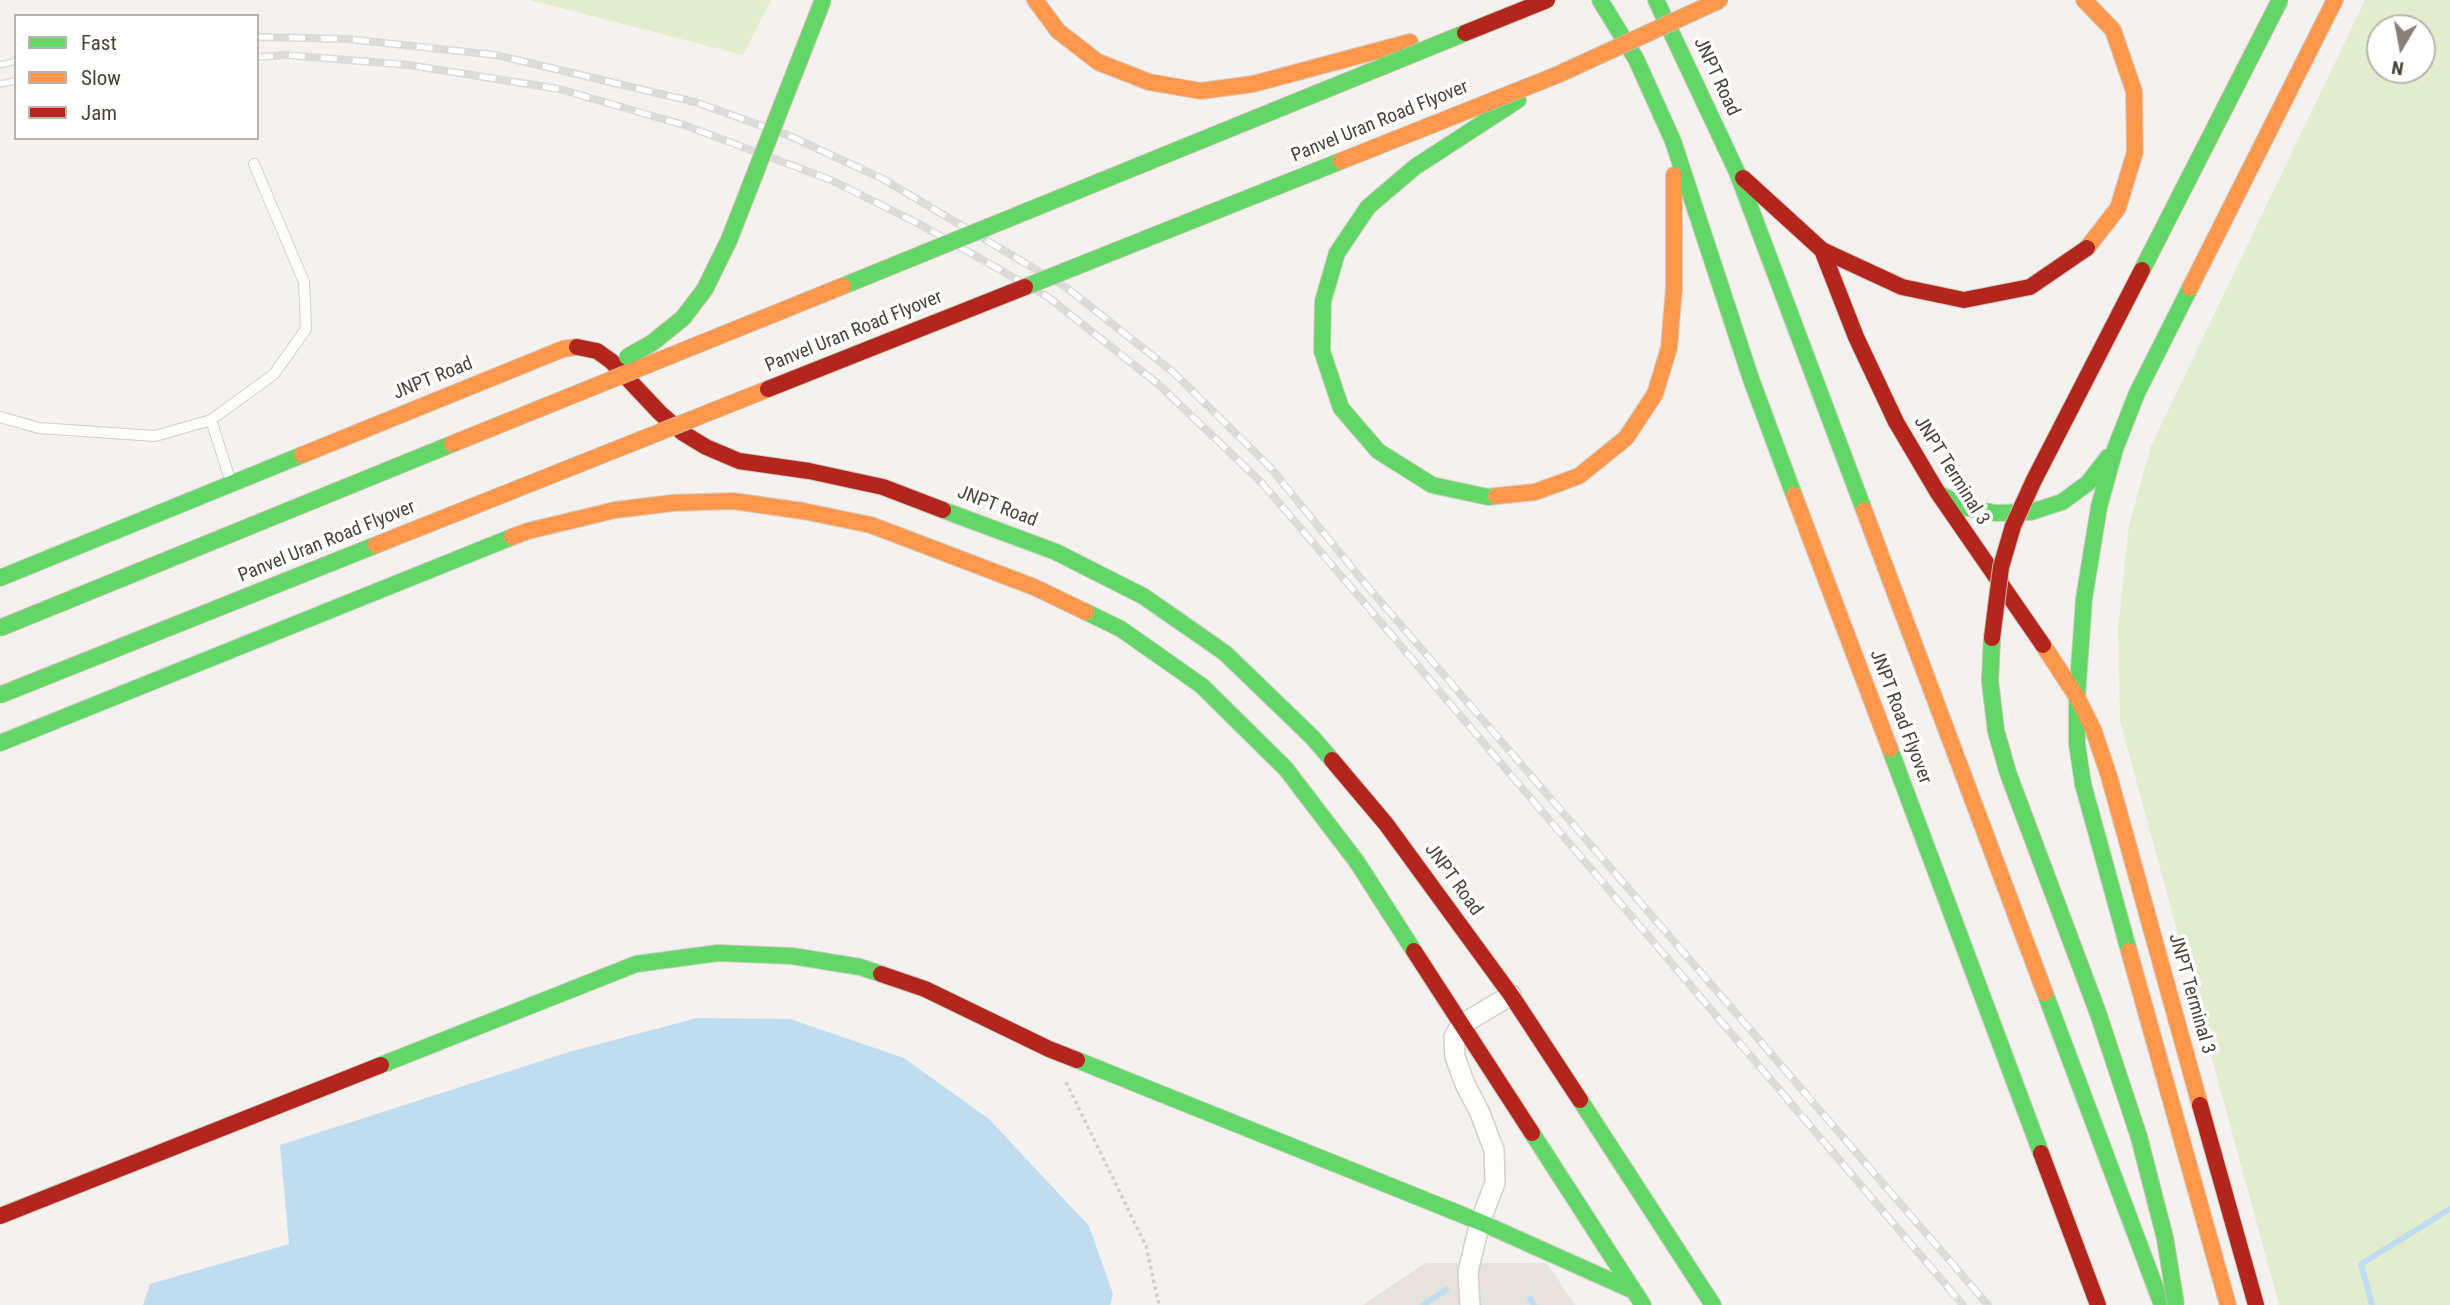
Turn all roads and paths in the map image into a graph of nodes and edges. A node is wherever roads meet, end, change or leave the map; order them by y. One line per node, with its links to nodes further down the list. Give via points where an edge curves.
1 (823, 0): 16 (main road, bridge, via 729,240 705,289 684,318 652,343)
2 (1035, 0): 10 (main road, bridge, via 1058,31 1098,62 1149,82 1201,91 1253,85)
3 (1547, 0): 10 (main road, bridge)
4 (1600, 0): 12 (main road, via 1636,60)
5 (1656, 0): 14 (main road, JNPT Road)
6 (1720, 0): 11 (main road, Panvel Uran Road Flyover, bridge)
7 (2084, 0): 15 (main road, via 2112,30 2134,91 2134,152 2118,208 2084,252 2030,287 1964,300 1902,287)
8 (2280, 0): 39 (main road, bridge, via 2034,480 2001,566 1992,630 1990,681 1996,731 2139,1137 2165,1238)
9 (2335, 0): 19 (main road, via 2137,393)
10 (1526, 10): 16 (main road, bridge)
11 (1557, 75): 12 (main road, bridge, via 1415,167 1368,207 1337,253 1323,302 1322,351 1341,408 1378,450 1432,485 1488,497 1535,492 1579,476 1626,438 1655,394 1669,348 1674,288); 25 (main road, Panvel Uran Road Flyover, bridge)
12 (1674, 141): 37 (main road, JNPT Road Flyover, via 1751,379)
13 (254, 164): 18 (lane, via 304,282 306,329 274,374)
14 (1737, 172): 15 (main road); 38 (main road, JNPT Road Flyover)
15 (1822, 250): 22 (main road, JNPT Terminal 3, via 1896,422)
16 (523, 416): 24 (main road, bridge)
17 (0, 417): 18 (lane, via 39,428 155,436)
18 (211, 420): 21 (lane)
19 (2115, 449): 22 (main road, via 2088,483 2062,502 2031,512 1968,508); 26 (main road, via 2090,556)
20 (736, 481): 21 (main road, JNPT Road, via 706,447 682,433 611,361 581,346 551,354); 27 (main road, JNPT Road, via 673,503 615,510 527,531); 28 (main road, JNPT Road, via 809,471 883,487 1056,552 1143,596 1225,653 1312,737 1387,824); 29 (main road, JNPT Road, via 803,511 871,525 1034,587 1121,629 1202,686 1286,769 1356,862)
21 (231, 484): 23 (main road, JNPT Road)
22 (1938, 493): 26 (main road, JNPT Terminal 3)
23 (0, 578)
24 (0, 628)
25 (0, 695)
26 (2077, 697): 40 (main road, via 2077,744 2084,784); 41 (main road, JNPT Terminal 3, via 2109,776)
27 (0, 743)
28 (1511, 995): 29 (street); 36 (main road, JNPT Road)
29 (1461, 1025): 32 (street, via 1454,1037 1455,1058 1494,1150 1495,1183); 33 (main road, JNPT Road)
30 (1049, 1049): 31 (main road, via 925,989 860,967 792,956 718,953 636,964); 32 (main road); 34 (path, via 1146,1245)
31 (0, 1216)
32 (1480, 1222): 33 (main road); 35 (street, via 1468,1272)
33 (1638, 1298)
34 (1159, 1305)
35 (1470, 1305)
36 (1713, 1305)
37 (2098, 1305)
38 (2162, 1305)
39 (2176, 1305)
40 (2228, 1305)
41 (2256, 1305)

